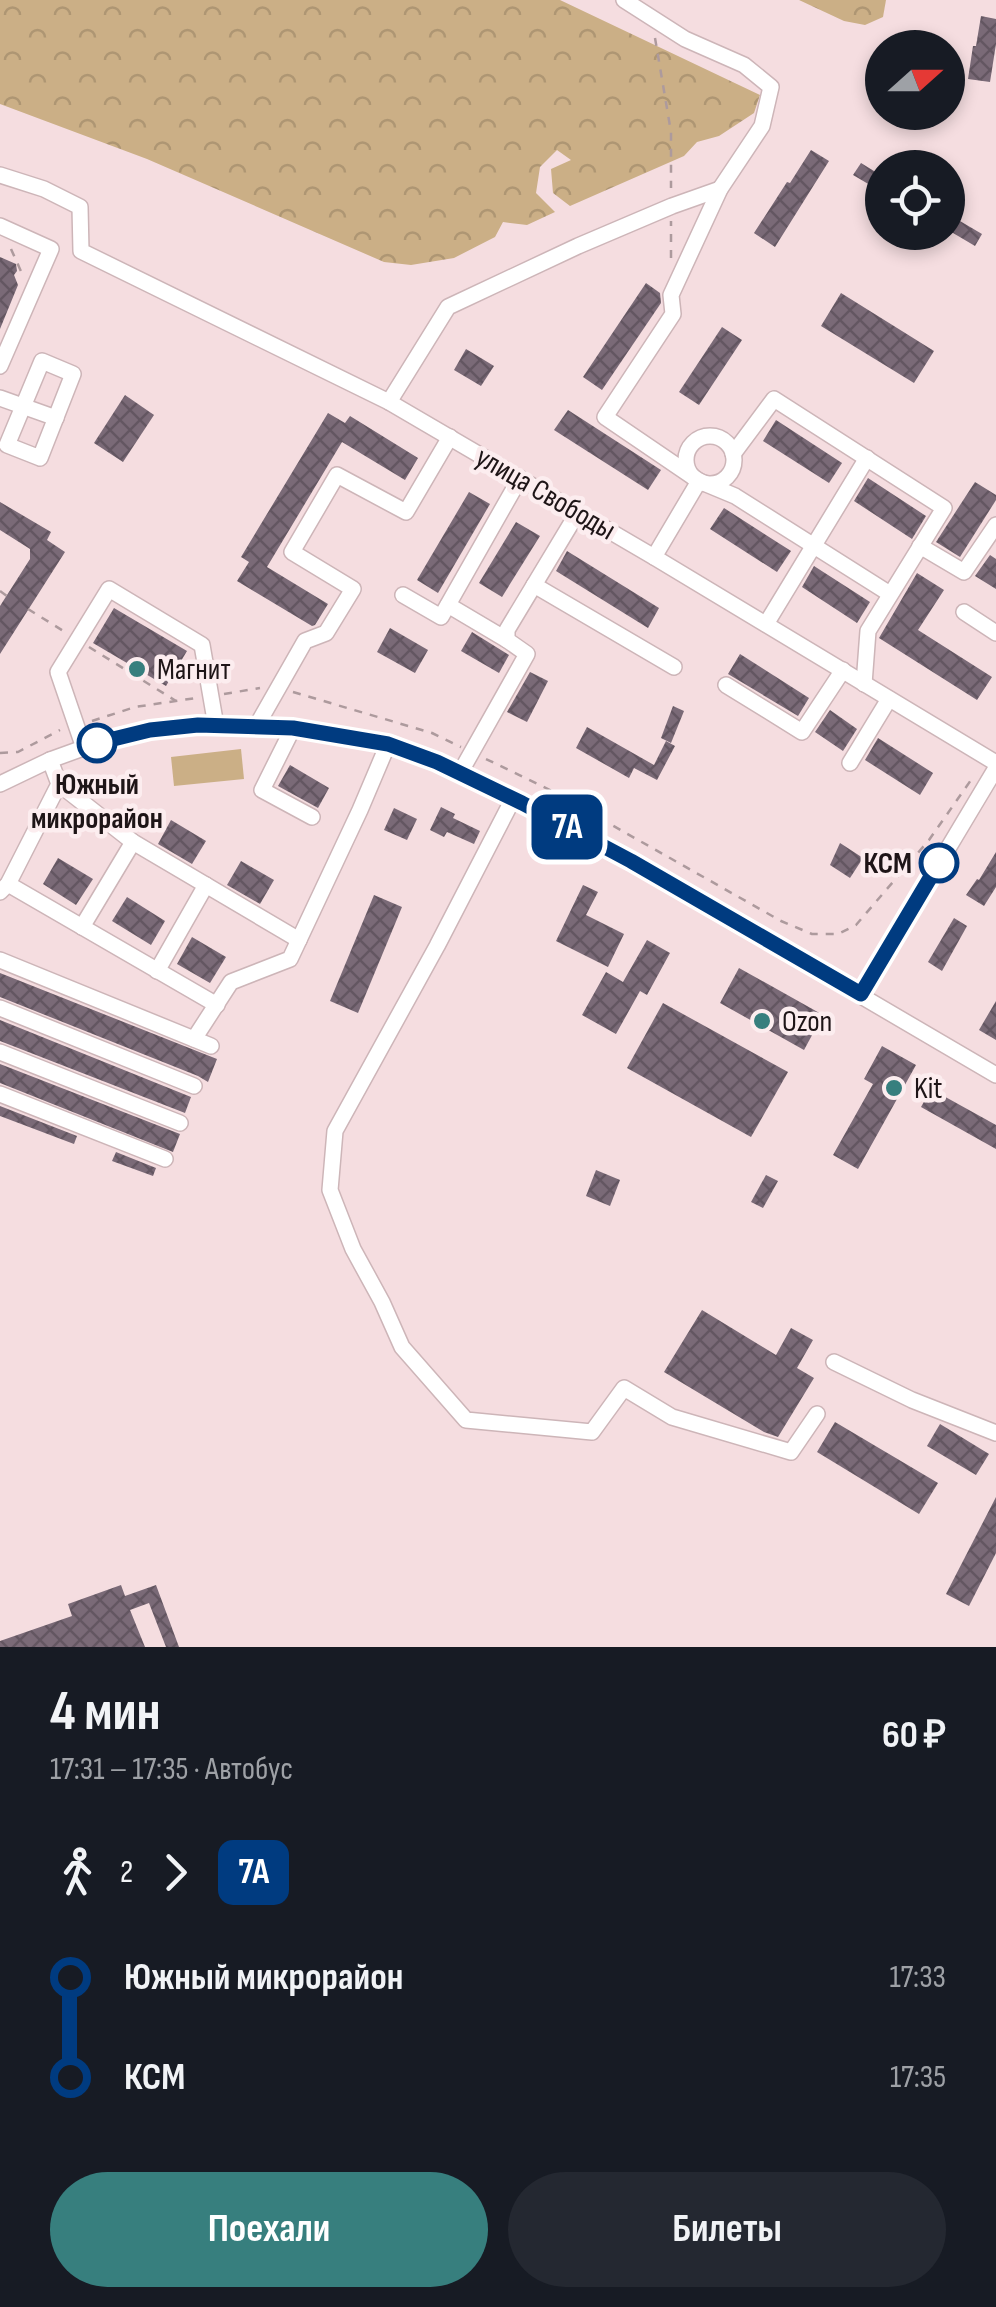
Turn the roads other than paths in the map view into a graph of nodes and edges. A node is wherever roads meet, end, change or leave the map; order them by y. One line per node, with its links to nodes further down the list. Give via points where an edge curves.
1 (624, 0): 3 (street, via 684,40 744,64 771,87 762,126)
2 (0, 175): 7 (street, улица Свободы, via 80,206 81,251)
3 (720, 189): 7 (street, via 448,307); 14 (street, via 671,295 673,314 606,417)
4 (0, 226): 5 (street, via 51,249)
5 (0, 366)
6 (0, 398): 8 (street)
7 (389, 402): 10 (street, улица Свободы)
8 (23, 406): 9 (street); 9 (street, via 7,445 40,458); 9 (street, via 42,361 74,374)
9 (56, 418)
10 (450, 437): 13 (street, улица Свободы); 34 (street, via 406,512 338,475 292,552 353,589 326,633 306,640)
11 (733, 454): 12 (street, via 774,399); 14 (street, via 728,476); 14 (street, via 718,437 695,441 686,462)
12 (867, 458): 17 (street); 18 (street, via 944,508)
13 (520, 478): 15 (street, улица Свободы); 23 (street)
14 (699, 481): 17 (street); 19 (street)
15 (578, 512): 19 (street, улица Свободы); 20 (street)
16 (996, 525): 18 (street, via 964,572)
17 (814, 546): 21 (street); 25 (street)
18 (920, 546): 21 (street)
19 (654, 557): 25 (street, улица Свободы)
20 (534, 585): 27 (street, via 506,630); 28 (street)
21 (890, 594): 30 (street, via 868,631)
22 (403, 595): 23 (street, via 441,617)
23 (448, 605): 27 (street)
24 (964, 612): 26 (street)
25 (766, 624): 29 (street, улица Свободы)
26 (996, 632)
27 (507, 640): 41 (street, via 527,654)
28 (674, 667)
29 (842, 670): 30 (street, улица Свободы); 31 (street, via 802,732)
30 (864, 684): 32 (street, улица Свободы)
31 (726, 685)
32 (890, 698): 39 (street); 40 (street, улица Свободы)
33 (216, 726): 34 (street); 37 (street, via 150,730); 37 (street, via 202,645 109,589 58,672)
34 (256, 727): 35 (street)
35 (293, 728): 36 (street); 45 (street, via 262,790)
36 (388, 744): 41 (street); 50 (street)
37 (84, 748): 38 (street)
38 (50, 760): 42 (street); 43 (street)
39 (850, 763)
40 (993, 763): 53 (street)
41 (460, 773): 44 (street)
42 (0, 784)
43 (59, 784): 46 (street); 48 (street)
44 (513, 799): 53 (street); 65 (street, via 335,1131 330,1190 353,1249 402,1347 466,1420 592,1432 624,1388 672,1417 791,1452)
45 (312, 817)
46 (133, 842): 47 (street); 49 (street)
47 (206, 885): 50 (street); 52 (street)
48 (4, 888): 49 (street)
49 (82, 928): 52 (street)
50 (299, 940): 54 (street, via 290,959 230,982)
51 (0, 960): 56 (street)
52 (157, 971): 54 (street)
53 (861, 994): 59 (street)
54 (216, 1006): 56 (street)
55 (0, 1008): 60 (street)
56 (194, 1039): 57 (street)
57 (211, 1046)
58 (0, 1052): 62 (street)
59 (996, 1075)
60 (194, 1086)
61 (0, 1094): 63 (street)
62 (180, 1123)
63 (166, 1159)
64 (834, 1362): 66 (street)
65 (817, 1414)
66 (996, 1433)

